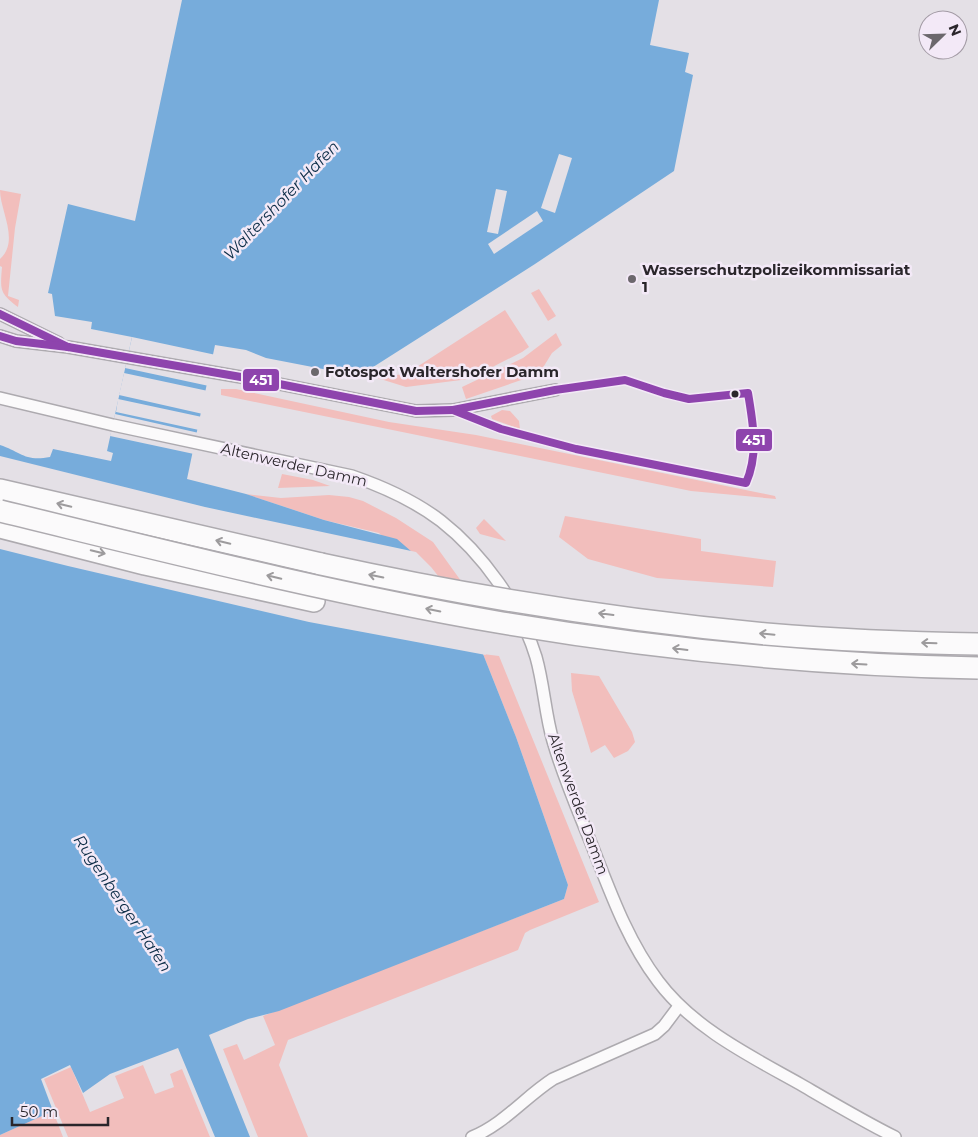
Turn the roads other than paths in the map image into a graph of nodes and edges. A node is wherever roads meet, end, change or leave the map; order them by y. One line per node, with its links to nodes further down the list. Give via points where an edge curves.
1 (0, 314): 3 (street)
2 (0, 336): 3 (street)
3 (68, 347): 4 (street, via 416,411 453,410)
4 (555, 390)
5 (0, 398): 12 (street, Altenwerder Damm, via 346,475 386,489 415,504 459,538 489,571 514,607 536,657 553,742 565,778 621,918 644,962)
6 (0, 490): 9 (highway, one-way to 6, bridge, via 767,634 579,611 378,576)
7 (0, 511): 10 (highway, one-way to 7, bridge, via 848,664 731,654 557,632 317,587)
8 (0, 527): 11 (highway, one-way to 11, via 145,564 314,601 556,645 679,663 756,670 848,678)
9 (978, 644)
10 (978, 668)
11 (978, 682)
12 (679, 1006): 13 (street, via 664,1026 644,1041 553,1079 507,1117); 14 (street, Altenwerder Damm, via 699,1023 754,1058)
13 (472, 1137)
14 (895, 1137)

